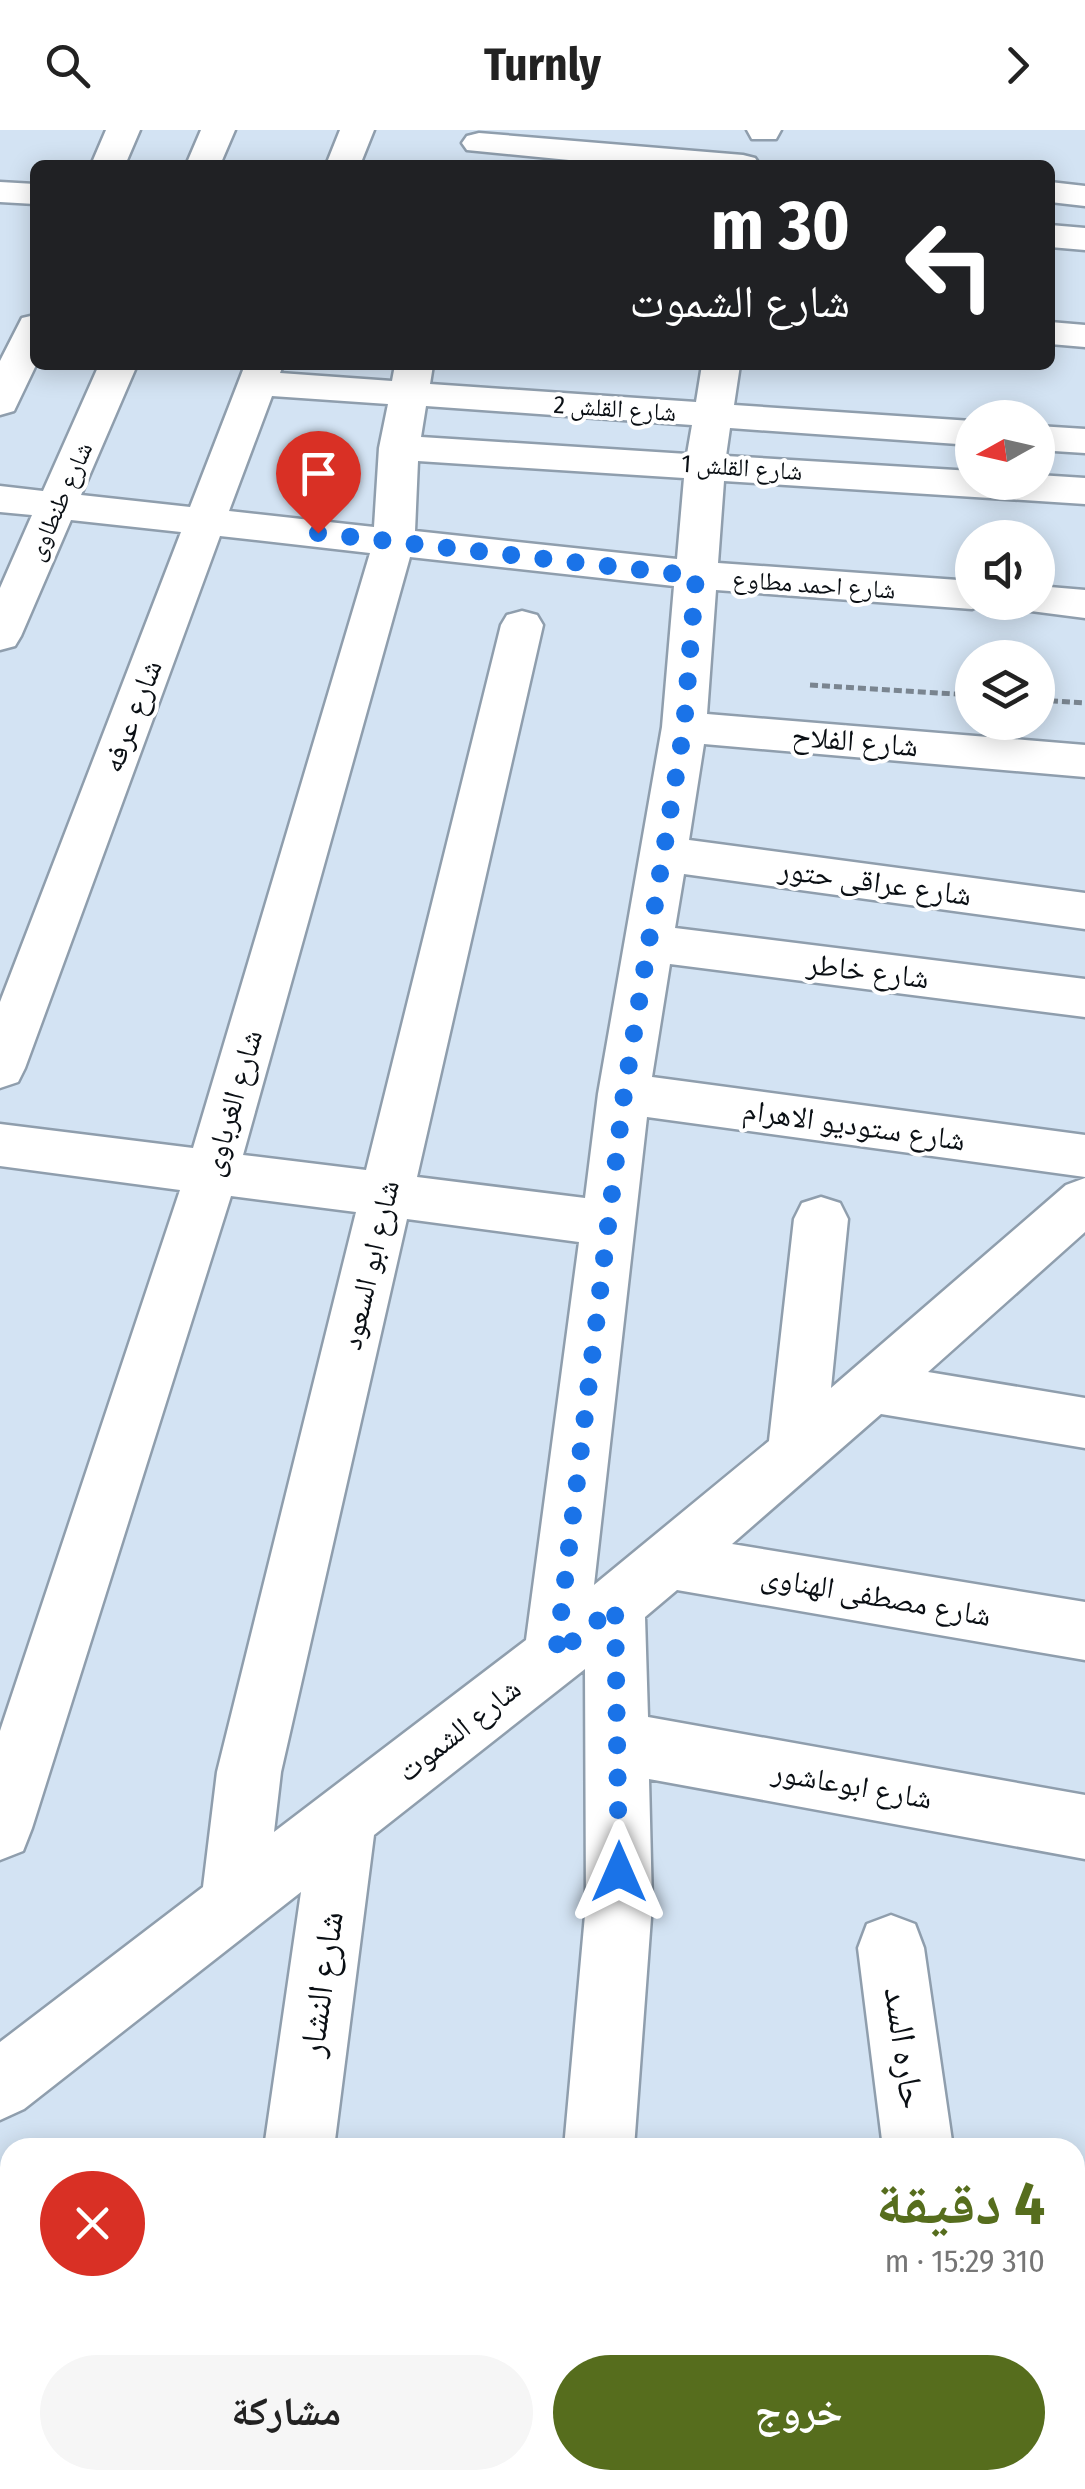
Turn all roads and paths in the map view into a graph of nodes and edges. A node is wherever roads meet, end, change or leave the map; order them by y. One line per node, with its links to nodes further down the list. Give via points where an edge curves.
1 (124, 130): 5 (street)
2 (218, 130): 6 (street)
3 (357, 130): 7 (street)
4 (478, 146): 8 (street)
5 (110, 160)
6 (205, 160)
7 (345, 160)
8 (673, 160)
9 (0, 192): 11 (street)
10 (1055, 193): 12 (street)
11 (30, 194)
12 (1085, 196)
13 (1055, 236): 14 (street)
14 (1085, 239)
15 (1055, 333): 16 (street)
16 (1085, 336)
17 (30, 337): 22 (street)
18 (116, 370): 31 (street, شارع طنطاوى)
19 (720, 370): 23 (street)
20 (261, 374): 21 (street, شارع القلش 2); 32 (street, شارع عرفه)
21 (411, 380): 23 (street, شارع القلش 2); 27 (street, شارع الغرباوى)
22 (0, 402)
23 (712, 415): 24 (street, شارع القلش 2); 28 (street)
24 (955, 432)
25 (1055, 439): 26 (street)
26 (1085, 442)
27 (400, 448): 28 (street, شارع القلش 1); 33 (street, شارع الغرباوى)
28 (705, 464): 29 (street, شارع القلش 1); 34 (street)
29 (1085, 491)
30 (0, 499): 31 (street, شارع احمد مطاوع)
31 (58, 504): 32 (street, شارع احمد مطاوع); 39 (street, شارع طنطاوى)
32 (205, 520): 33 (street, شارع احمد مطاوع); 50 (street, شارع عرفه)
33 (394, 542): 34 (street, شارع احمد مطاوع); 53 (street, شارع الغرباوى)
34 (696, 576): 35 (street, شارع احمد مطاوع); 44 (street)
35 (955, 595)
36 (1055, 601): 37 (street)
37 (1085, 604)
38 (522, 625): 54 (street, شارع ابو السعود)
39 (0, 636)
40 (810, 684): 41 (path)
41 (955, 694)
42 (1055, 701): 43 (path)
43 (1085, 703)
44 (684, 727): 45 (street, شارع الفلاح); 46 (street)
45 (1085, 761)
46 (664, 854): 47 (street, شارع عراقى حتور); 48 (street)
47 (1085, 911)
48 (650, 943): 49 (street, شارع خاطر); 51 (street)
49 (1085, 998)
50 (0, 1068)
51 (624, 1094): 55 (street, شارع ستوديو الاهرام); 57 (street)
52 (0, 1144): 53 (street)
53 (213, 1170): 54 (street); 68 (street, شارع الغرباوى)
54 (387, 1192): 57 (street); 69 (street, شارع ابو السعود, via 249,1772)
55 (1083, 1193): 58 (street, شارع الشموت)
56 (821, 1218): 60 (street)
57 (607, 1223): 64 (street)
58 (871, 1388): 59 (street); 60 (street, شارع الشموت)
59 (1085, 1423)
60 (796, 1454): 61 (street, شارع الشموت)
61 (667, 1561): 62 (street, شارع الشموت); 63 (street, شارع مصطفى الهناوى)
62 (615, 1606): 64 (street, شارع الشموت); 65 (street)
63 (1085, 1631)
64 (556, 1655): 66 (street, شارع الشموت)
65 (619, 1743): 67 (street, شارع ابوعاشور); 73 (street, via 619,1904)
66 (344, 1821): 69 (street, شارع الشموت); 72 (street, شارع النشار)
67 (1085, 1827)
68 (0, 1828)
69 (232, 1907): 71 (street, شارع الشموت)
70 (891, 1948): 74 (street, حاره السد)
71 (0, 2085)
72 (300, 2138)
73 (600, 2138)
74 (917, 2138)

